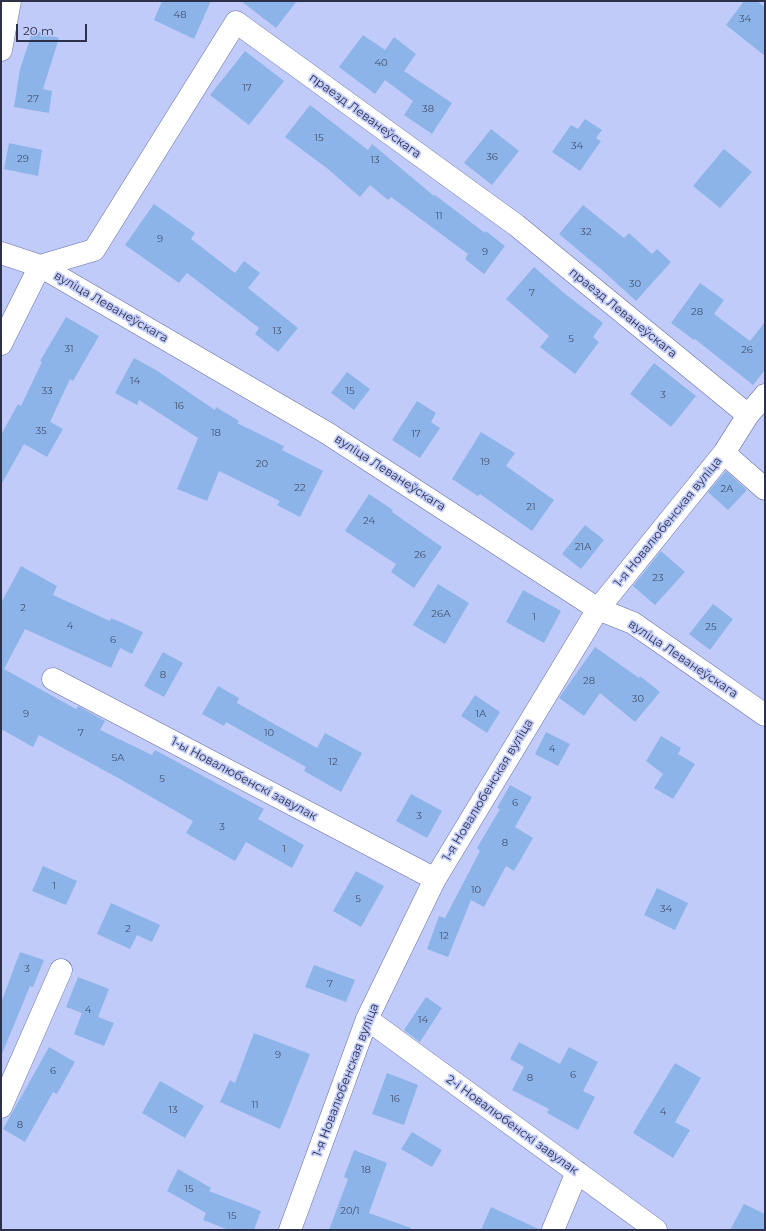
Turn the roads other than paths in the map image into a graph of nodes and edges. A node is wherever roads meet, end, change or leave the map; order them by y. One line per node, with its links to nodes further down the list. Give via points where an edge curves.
1 (10, 1): 2 (street)
2 (1, 50)
3 (1, 253): 4 (street, вуліца Леванеўскага)
4 (40, 266): 5 (street); 7 (street, праезд Леванеўскага, via 94,250 236,22 516,225); 10 (street, вуліца Леванеўскага, via 327,433)
5 (1, 344)
6 (765, 394): 7 (street, 1-я Новалюбенская вуліца)
7 (748, 415): 8 (street, 1-я Новалюбенская вуліца)
8 (724, 453): 9 (street); 10 (street, 1-я Новалюбенская вуліца)
9 (765, 488)
10 (598, 609): 12 (street, вуліца Леванеўскага, via 633,623); 13 (street, 1-я Новалюбенская вуліца)
11 (53, 678): 13 (street, 1-ы Новалюбенскі завулак)
12 (765, 715)
13 (435, 879): 15 (street, 1-я Новалюбенская вуліца)
14 (61, 970): 16 (street)
15 (367, 1019): 17 (street, 2-і Новалюбенскі завулак); 18 (street, 1-я Новалюбенская вуліца)
16 (1, 1107)
17 (577, 1172): 19 (street); 20 (street, 2-і Новалюбенскі завулак)
18 (290, 1230)
19 (553, 1230)
20 (656, 1230)

